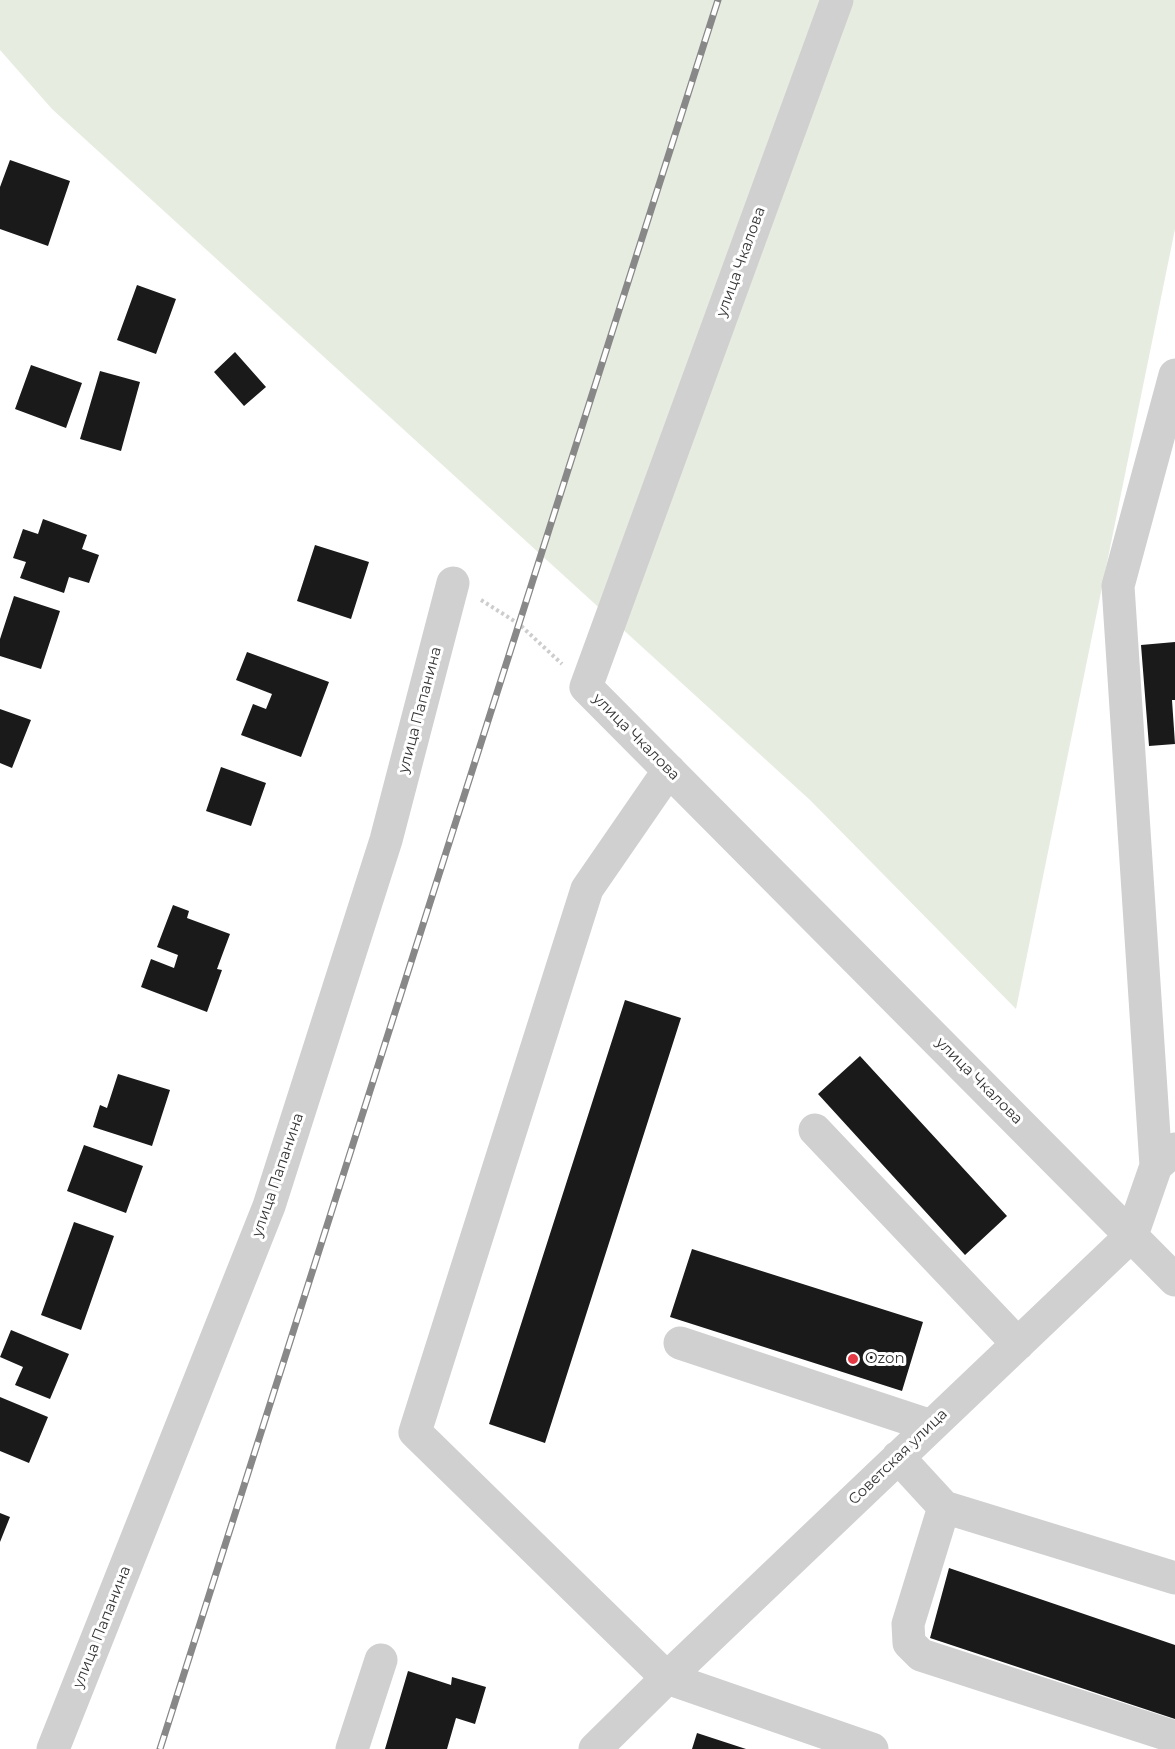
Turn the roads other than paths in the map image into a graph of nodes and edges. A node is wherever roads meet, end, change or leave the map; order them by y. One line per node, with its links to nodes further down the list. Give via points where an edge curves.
1 (837, 0): 4 (street, улица Чкалова, via 586,687)
2 (1175, 375): 6 (street, via 1118,586)
3 (453, 583): 18 (street, улица Папанина, via 386,840 269,1206)
4 (669, 770): 7 (street, улица Чкалова); 16 (street, via 587,889 415,1432)
5 (815, 1130): 10 (street)
6 (1166, 1158): 7 (street, Советская улица)
7 (1132, 1236): 8 (street, улица Чкалова); 10 (street, Советская улица)
8 (1175, 1280)
9 (680, 1343): 11 (street)
10 (1018, 1344): 11 (street, Советская улица)
11 (931, 1426): 12 (street, Советская улица)
12 (898, 1457): 13 (street); 16 (street, Советская улица)
13 (944, 1507): 14 (street); 17 (street, via 908,1624 909,1643 921,1655)
14 (1175, 1578)
15 (381, 1660): 19 (street)
16 (667, 1678): 20 (street, Советская улица); 21 (street)
17 (1175, 1737)
18 (53, 1749)
19 (352, 1749)
20 (595, 1749)
21 (872, 1749)

